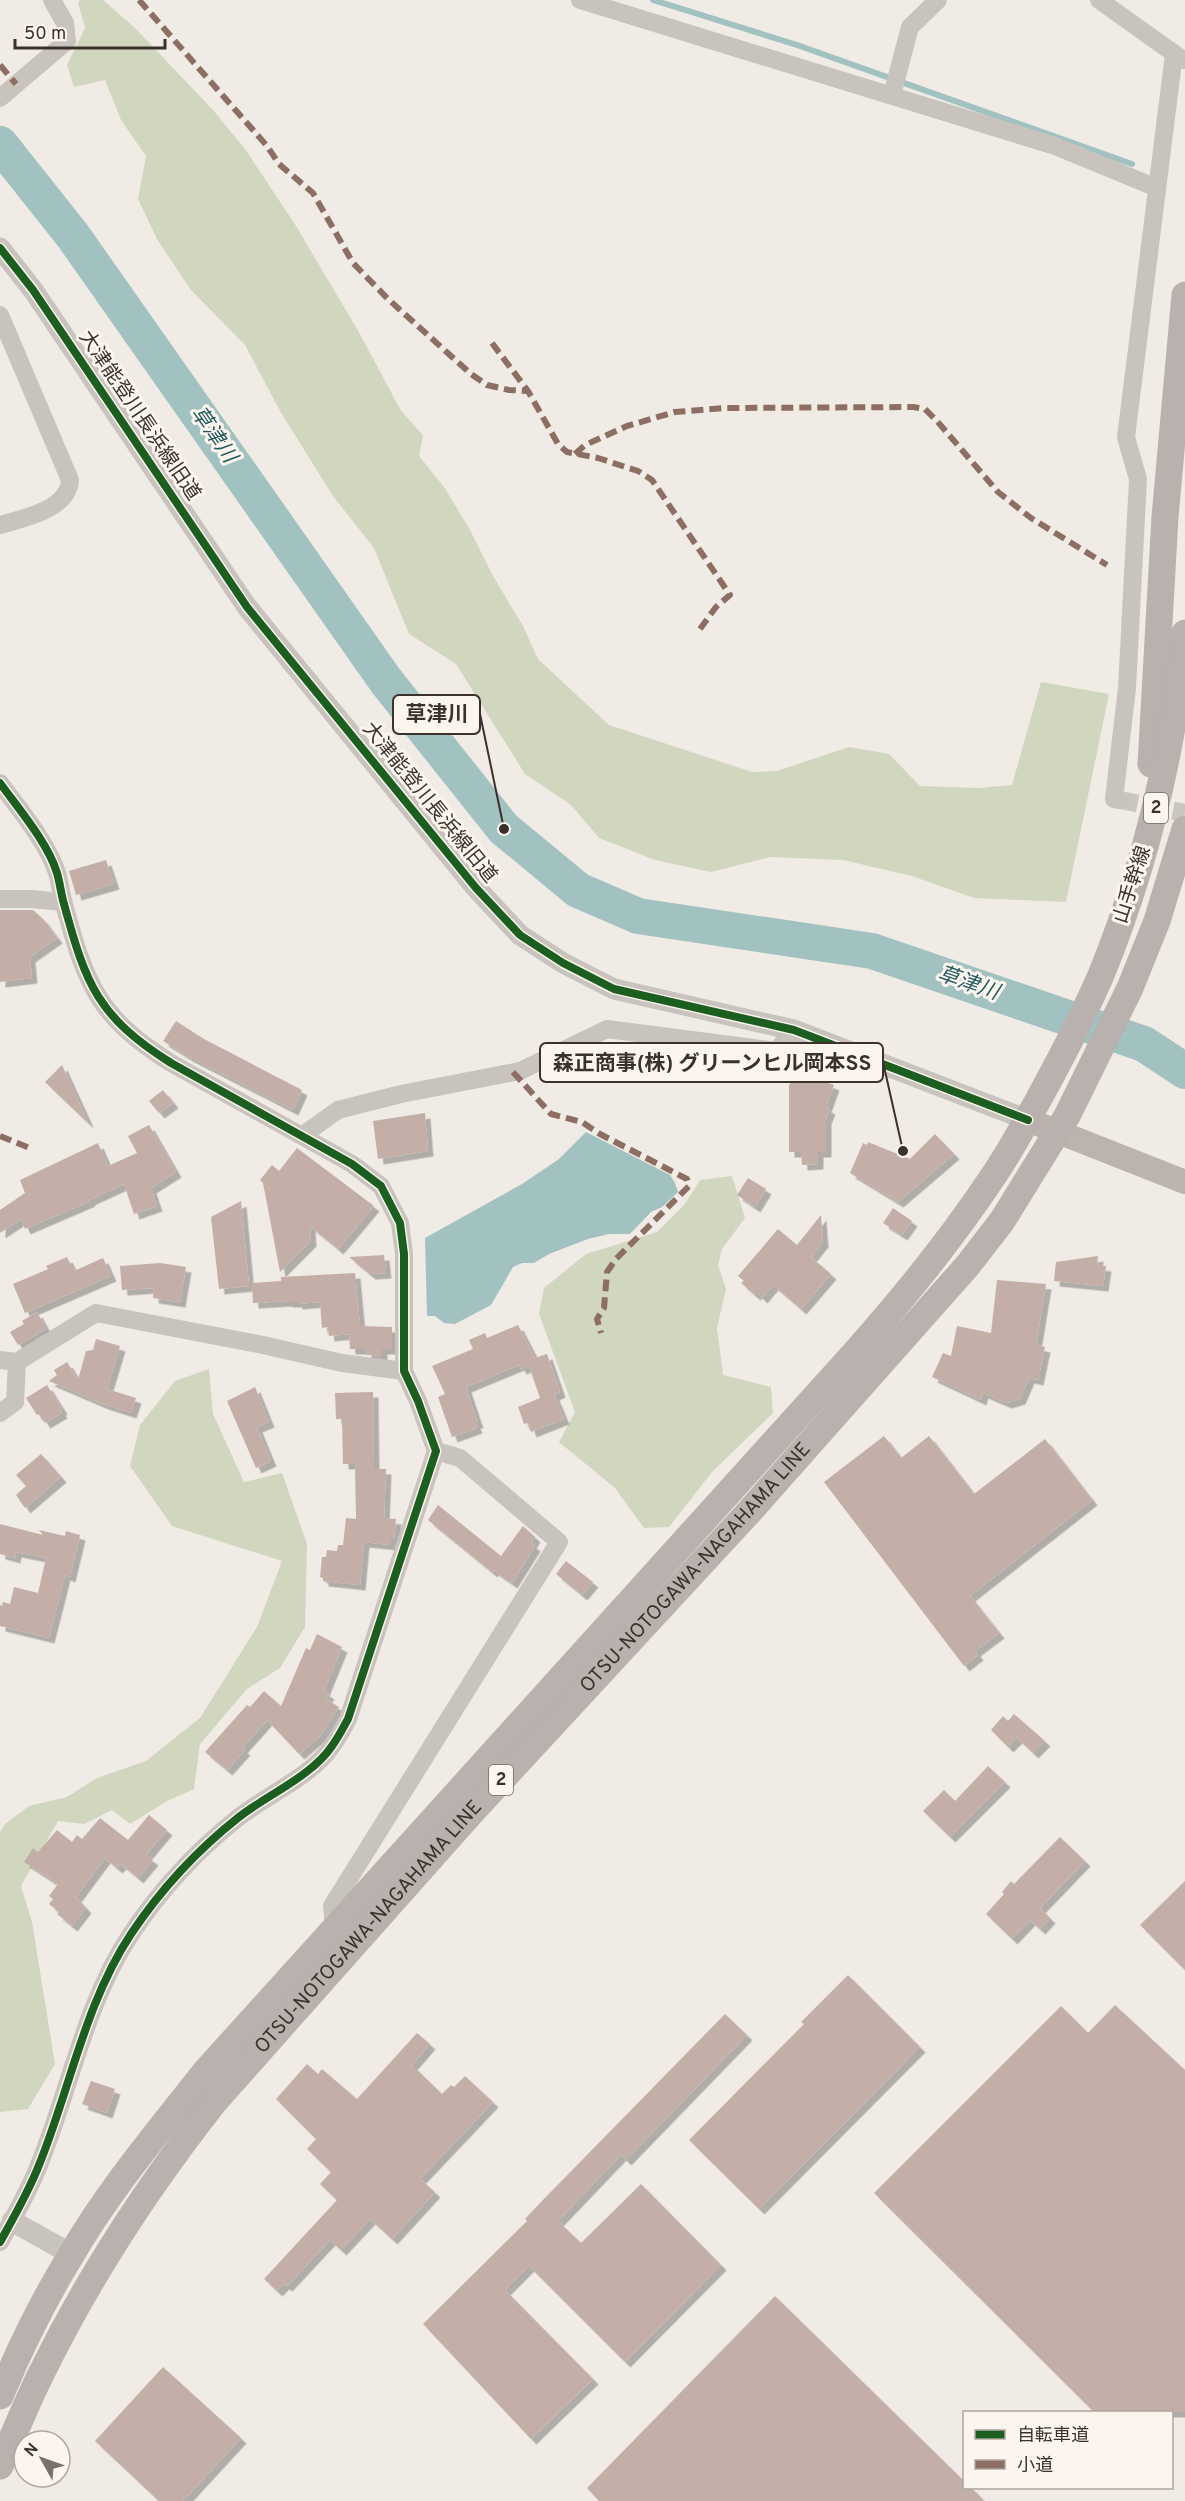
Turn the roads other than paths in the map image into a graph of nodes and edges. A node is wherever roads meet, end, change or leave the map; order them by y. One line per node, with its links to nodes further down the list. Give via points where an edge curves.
1 (51, 0): 7 (street, via 65,22 67,40)
2 (580, 0): 6 (street)
3 (938, 0): 6 (street, via 910,27)
4 (1099, 0): 5 (street)
5 (1180, 57): 8 (street)
6 (892, 95): 8 (street, via 1055,146)
7 (0, 98)
8 (1157, 189): 15 (street, via 1126,437 1138,479 1127,688 1114,799)
9 (0, 248): 20 (street, 大津能登川長浜線旧道, via 33,290 247,607 476,888 520,935 614,989)
10 (1185, 295): 17 (main road, via 1165,518)
11 (0, 315): 12 (street, via 70,480 70,488 52,507)
12 (0, 525)
13 (1185, 633): 17 (main road, 山手幹線 / 2, via 1167,762)
14 (0, 783): 19 (street, via 33,828 57,871)
15 (1120, 801)
16 (1185, 829): 22 (main road, 山手幹線 / 2, via 1157,921 1130,988)
17 (1146, 846): 21 (main road, 山手幹線 / 2, via 1100,976)
18 (0, 899): 19 (street)
19 (63, 902): 23 (street, via 89,984 116,1023 176,1066)
20 (794, 1030): 21 (street, 大津能登川長浜線旧道); 23 (street, via 776,1051 607,1029 520,1071 338,1110)
21 (1028, 1120): 22 (main road); 29 (main road, OTSU-NOTOGAWA-NAGAHAMA LINE / 2, via 970,1210 893,1310)
22 (1057, 1133): 24 (main road); 34 (main road, OTSU-NOTOGAWA-NAGAHAMA LINE / 2, via 1002,1221 926,1315 469,1815 176,2150 98,2271 42,2373)
23 (303, 1135): 26 (street, via 381,1186 400,1223 404,1254)
24 (1185, 1182)
25 (9, 1361): 26 (street, via 96,1312 342,1363); 27 (street, via 15,1402)
26 (404, 1371): 28 (street)
27 (0, 1413)
28 (436, 1451): 29 (street, via 460,1458 559,1542 332,1906); 30 (street, via 348,1719 318,1762 238,1817 189,1860 131,1934 113,1965 39,2166)
29 (334, 1929): 32 (main road, OTSU-NOTOGAWA-NAGAHAMA LINE / 2, via 205,2072)
30 (12, 2221): 31 (street); 32 (street)
31 (0, 2242)
32 (71, 2254): 33 (main road, OTSU-NOTOGAWA-NAGAHAMA LINE / 2)
33 (0, 2396)
34 (0, 2466)

